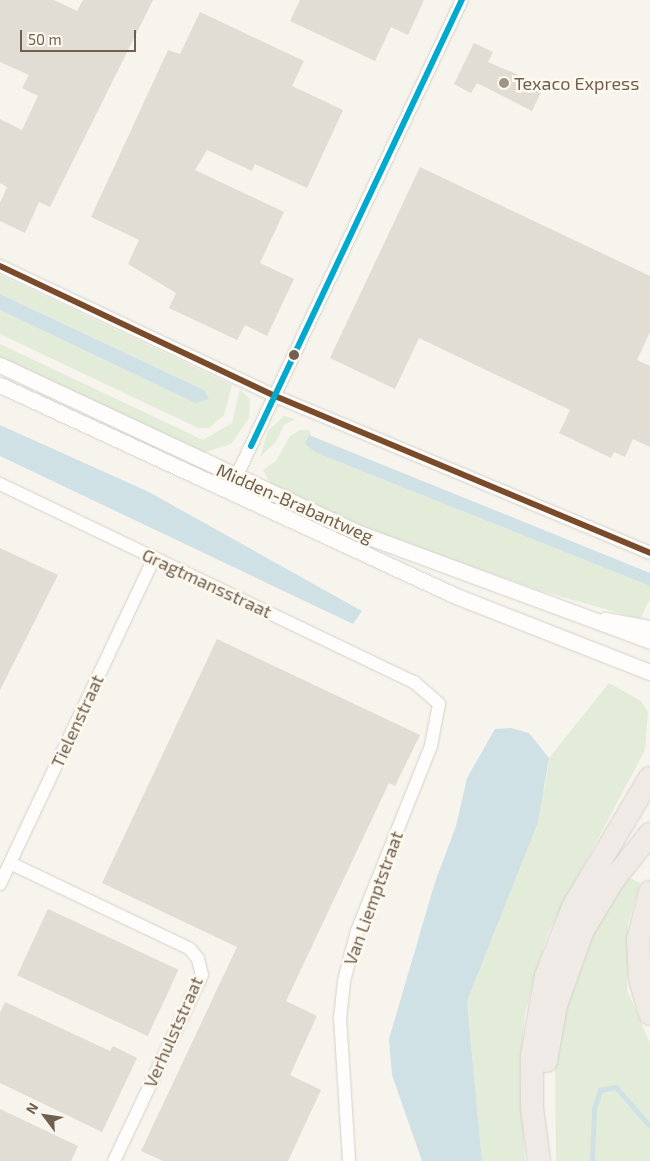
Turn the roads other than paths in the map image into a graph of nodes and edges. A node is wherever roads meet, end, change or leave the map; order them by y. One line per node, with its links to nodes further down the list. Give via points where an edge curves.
1 (462, 0): 5 (street)
2 (0, 266): 5 (street)
3 (0, 365): 6 (street, Midden-Brabantweg)
4 (0, 385): 8 (street, Midden-Brabantweg)
5 (275, 396): 6 (street); 9 (street)
6 (237, 476): 8 (street); 11 (street, Midden-Brabantweg, via 356,532)
7 (0, 484): 10 (street, Gragtmansstraat)
8 (229, 492): 14 (street, Midden-Brabantweg, via 456,596)
9 (650, 553)
10 (154, 558): 17 (street, Gragtmansstraat); 20 (street, Tielenstraat)
11 (599, 620): 12 (street, Midden-Brabantweg); 13 (street, Midden-Brabantweg)
12 (650, 628)
13 (650, 641)
14 (589, 645): 15 (street, Midden-Brabantweg); 16 (street, Midden-Brabantweg)
15 (650, 662)
16 (650, 672)
17 (414, 682): 25 (street, Van Liemptstraat, via 439,704 439,722 347,966 340,1017)
18 (650, 778): 26 (highway, via 573,907 546,976 532,1056 532,1108)
19 (650, 834): 27 (highway, via 597,905 564,978 546,1055)
20 (10, 863): 21 (street, Tielenstraat); 24 (street, Verhulststraat, via 190,949 198,959 202,975)
21 (0, 884)
22 (650, 892): 23 (highway, via 638,940 640,979)
23 (650, 1014)
24 (114, 1161)
25 (349, 1161)
26 (539, 1161)
27 (544, 1161)

